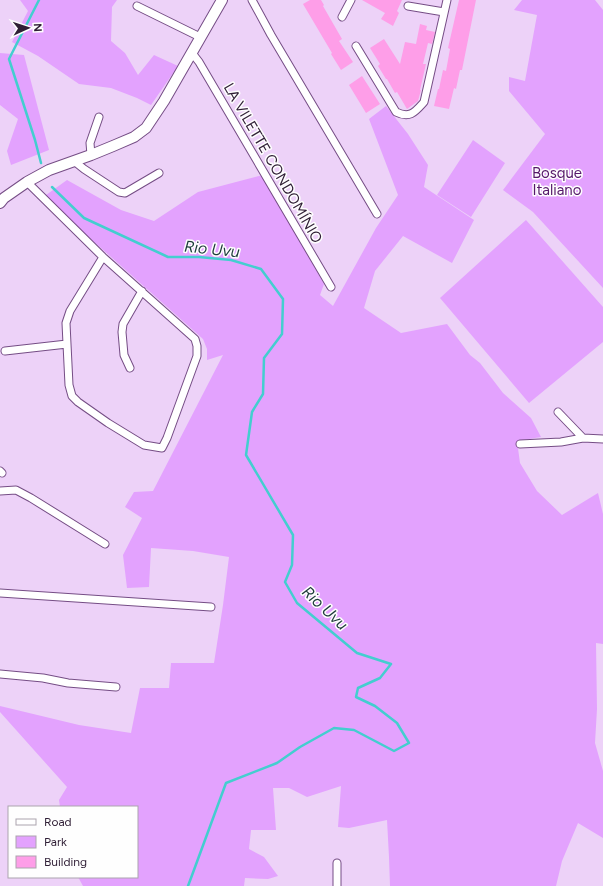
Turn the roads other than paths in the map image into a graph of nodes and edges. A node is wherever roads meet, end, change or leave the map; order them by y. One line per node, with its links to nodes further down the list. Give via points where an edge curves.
1 (222, 0): 9 (main road)
2 (252, 0): 18 (street, via 270,35)
3 (352, 0): 8 (street)
4 (447, 0): 7 (street)
5 (136, 6): 9 (street)
6 (408, 6): 7 (street)
7 (444, 12): 10 (street, via 424,102 410,114 396,112)
8 (342, 17)
9 (200, 37): 11 (main road)
10 (356, 46)
11 (192, 53): 13 (main road, via 146,128 134,137); 20 (street, LA VILETTE CONDOMÍNIO)
12 (99, 117): 13 (street, via 90,143)
13 (91, 155): 14 (main road)
14 (74, 161): 15 (street, via 119,192 125,193); 16 (main road)
15 (159, 173)
16 (27, 182): 17 (main road); 19 (street)
17 (0, 203)
18 (377, 214)
19 (103, 257): 21 (street); 22 (street, via 70,311 66,323)
20 (331, 287)
21 (142, 291): 22 (street, via 195,339 197,346 197,356 162,448 144,445 108,423 72,396); 24 (street, via 123,324 124,355)
22 (66, 344): 23 (street)
23 (5, 351)
24 (130, 368)
25 (558, 412): 26 (street)
26 (583, 438): 27 (street); 28 (street)
27 (603, 439)
28 (520, 444)
29 (0, 491): 30 (street, via 16,490)
30 (105, 544)
31 (0, 593): 32 (street)
32 (212, 607)
33 (0, 674): 34 (street)
34 (116, 687)
35 (337, 863): 36 (street)
36 (337, 886)

